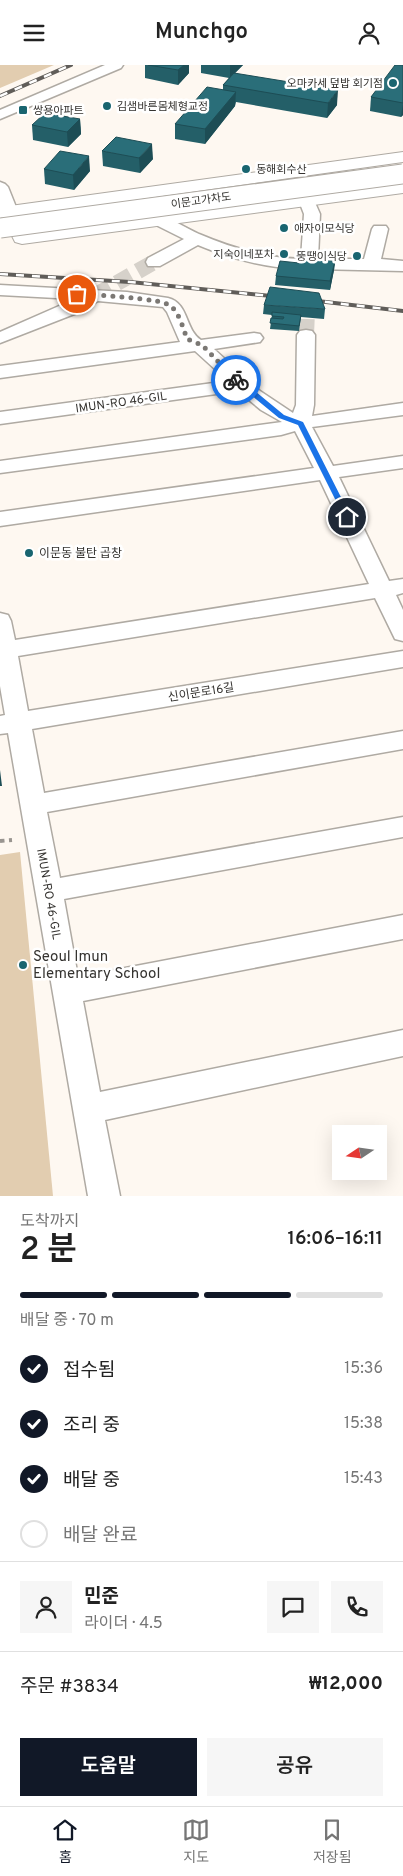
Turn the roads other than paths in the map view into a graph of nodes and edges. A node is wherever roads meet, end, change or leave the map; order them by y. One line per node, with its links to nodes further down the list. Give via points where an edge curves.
1 (116, 65): 2 (street)
2 (0, 115)
3 (403, 157): 8 (street)
4 (403, 174): 10 (street, 이문고가차도, bridge)
5 (0, 187): 8 (street)
6 (403, 187): 7 (street)
7 (307, 201): 9 (street); 14 (street, via 312,214)
8 (5, 212): 9 (street, via 22,239)
9 (160, 221): 12 (street)
10 (0, 228)
11 (380, 229): 15 (street)
12 (196, 239): 13 (street); 14 (street, via 260,259)
13 (154, 262)
14 (309, 265): 15 (street)
15 (372, 265): 16 (street)
16 (403, 266)
17 (0, 290): 18 (street)
18 (96, 295): 20 (street, via 71,309); 22 (street, via 168,303 176,310 187,339)
19 (306, 335): 27 (street, via 305,405)
20 (0, 338)
21 (254, 338): 22 (street)
22 (202, 345): 23 (street); 24 (street)
23 (0, 372)
24 (242, 385): 26 (street, IMUN-RO 46-GIL); 27 (street, via 281,416)
25 (403, 409): 27 (street)
26 (0, 418)
27 (300, 423): 29 (street, via 281,429); 30 (street)
28 (403, 462): 30 (street)
29 (0, 467)
30 (326, 472): 31 (street); 32 (street)
31 (0, 519)
32 (392, 588): 34 (street); 35 (street)
33 (0, 621): 35 (street, IMUN-RO 46-GIL)
34 (403, 633)
35 (3, 650): 37 (street, IMUN-RO 46-GIL)
36 (403, 659): 37 (street, 신이문로16길)
37 (9, 723): 39 (street, IMUN-RO 46-GIL)
38 (403, 740): 39 (street)
39 (33, 805): 41 (street, IMUN-RO 46-GIL)
40 (403, 827): 41 (street)
41 (49, 891): 43 (street, IMUN-RO 46-GIL)
42 (403, 927): 43 (street)
43 (67, 992): 45 (street, IMUN-RO 46-GIL)
44 (403, 1043): 45 (street)
45 (89, 1109): 46 (street, IMUN-RO 46-GIL)
46 (104, 1196)

